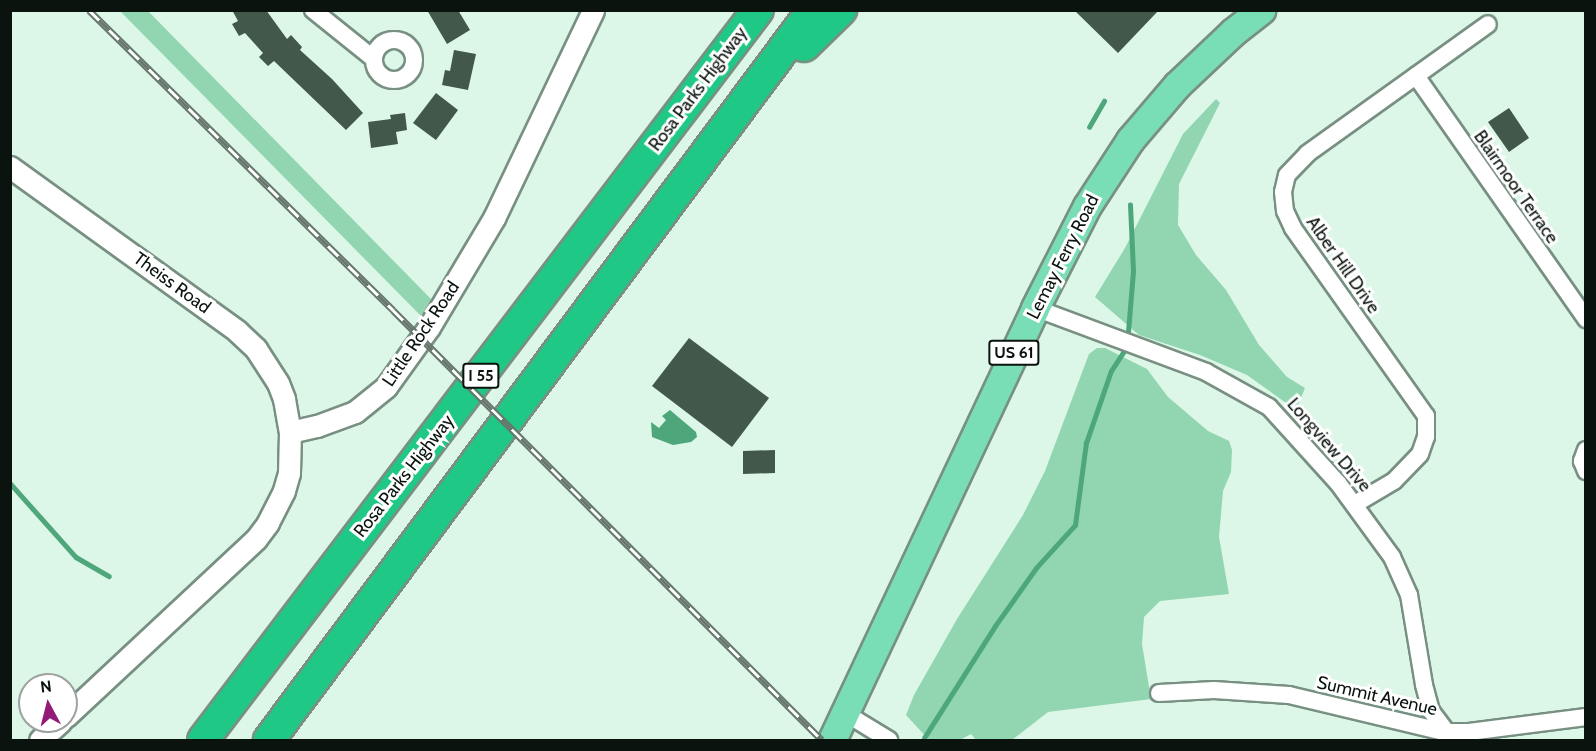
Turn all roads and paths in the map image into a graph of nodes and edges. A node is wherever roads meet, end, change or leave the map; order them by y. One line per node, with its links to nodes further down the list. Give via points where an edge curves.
1 (313, 10): 8 (street)
2 (593, 10): 14 (street, Little Rock Road, via 494,218 440,310 386,387 355,412)
3 (758, 10): 23 (highway, Rosa Parks Highway / I 55)
4 (813, 10): 10 (highway, I 55)
5 (841, 10): 10 (highway)
6 (1261, 10): 12 (main road, Lemay Ferry Road / US 61, via 1177,85 1130,140 1087,206)
7 (1488, 24): 9 (street, Alber Hill Drive)
8 (373, 58)
9 (1416, 76): 13 (street, Blairmoor Terrace); 17 (street, Alber Hill Drive, via 1308,153 1287,175 1282,192 1293,228 1426,416 1426,437 1420,454 1394,481)
10 (738, 111): 24 (highway, I 55)
11 (10, 166): 14 (street, Theiss Road, via 237,331 274,374)
12 (1035, 308): 17 (street, Longview Drive, via 1206,372 1269,406); 20 (main road, Lemay Ferry Road / US 61)
13 (1586, 319)
14 (290, 432): 19 (street, via 289,473 284,491 256,539)
15 (1586, 450): 16 (street, via 1582,460)
16 (1586, 471)
17 (1355, 504): 22 (street, Longview Drive, via 1392,557 1409,595 1431,711)
18 (1159, 693): 22 (street, Summit Avenue, via 1214,690 1289,695)
19 (78, 705)
20 (845, 713): 25 (main road, Lemay Ferry Road / US 61); 26 (street)
21 (1586, 717): 22 (street, Summit Avenue)
22 (1448, 736)
23 (203, 741)
24 (269, 741)
25 (832, 741)
26 (889, 741)

